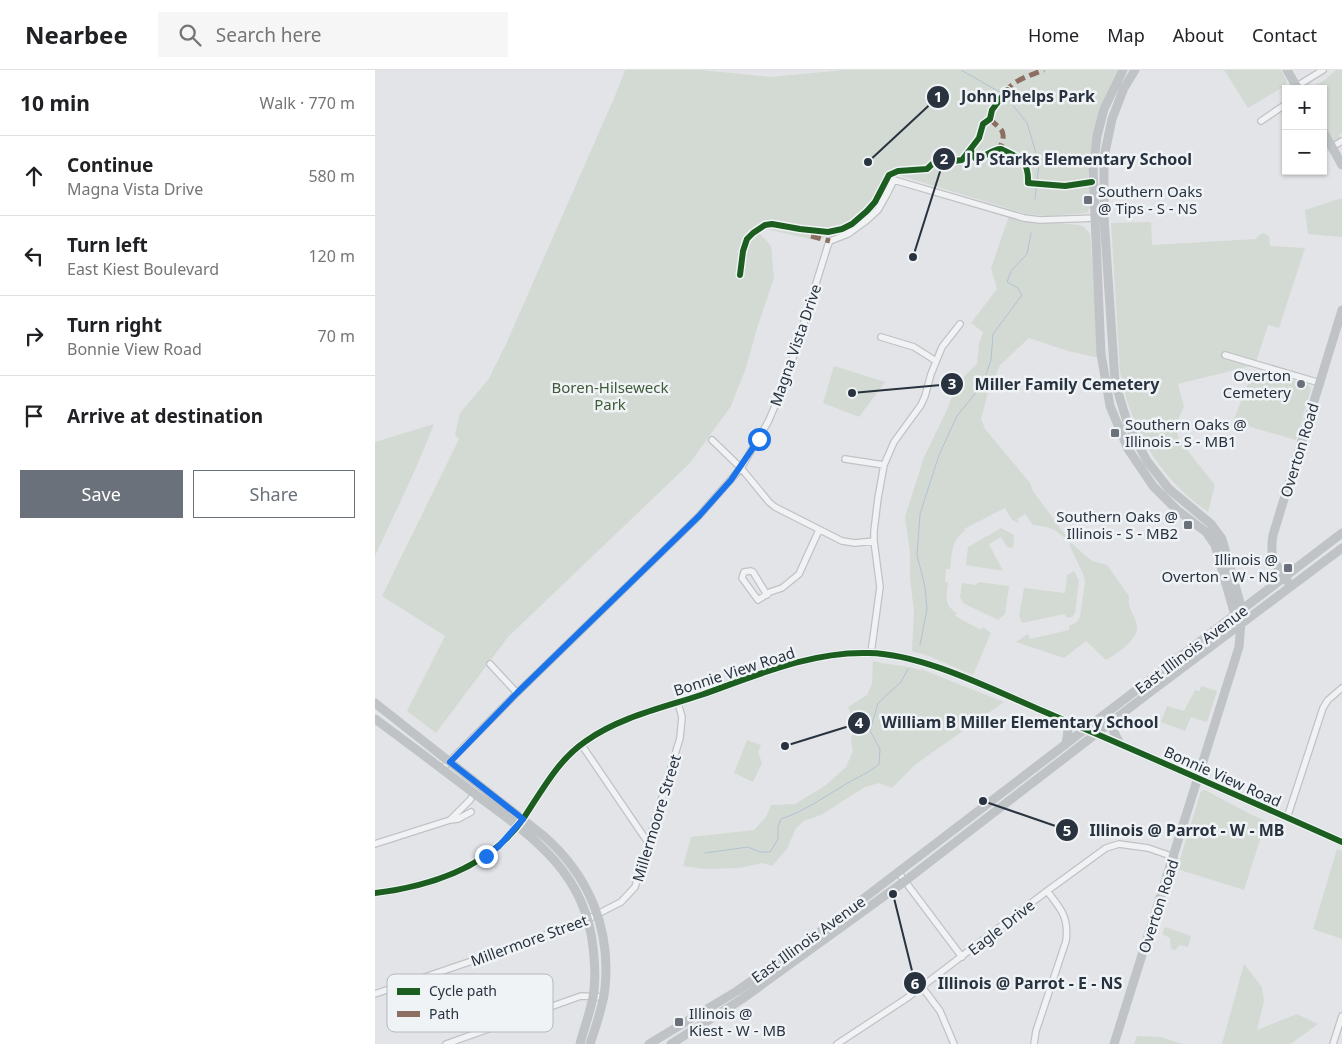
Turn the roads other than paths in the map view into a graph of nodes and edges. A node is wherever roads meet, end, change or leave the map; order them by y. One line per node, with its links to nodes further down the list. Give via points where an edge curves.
1 (1123, 70): 7 (street)
2 (1135, 70): 8 (street)
3 (1287, 70): 5 (street)
4 (1323, 70): 6 (street)
5 (1296, 85)
6 (1302, 85)
7 (1112, 90): 8 (street); 15 (street, via 1100,122 1094,156 1093,182)
8 (1122, 95): 15 (street, via 1112,119 1104,157)
9 (1282, 107): 10 (street)
10 (1261, 121)
11 (1327, 138): 13 (street)
12 (1342, 141): 13 (street)
13 (1332, 147): 14 (street)
14 (1342, 165)
15 (1099, 218): 22 (street, via 1113,364); 23 (street, via 1103,371); 27 (street, Magna Vista Drive, via 1024,218 897,180 892,182 882,203 866,221 831,241 785,383 768,422)
16 (1342, 310): 21 (street, Overton Road)
17 (960, 324): 20 (street)
18 (881, 337): 20 (street, via 914,348)
19 (1225, 355): 21 (street)
20 (936, 361): 26 (street, via 921,405 894,442)
21 (1320, 383): 33 (street, Overton Road, via 1273,535 1272,556)
22 (1128, 425): 23 (street); 29 (street, via 1147,461 1169,489)
23 (1118, 429): 29 (street, via 1153,486 1177,510)
24 (712, 440): 27 (street)
25 (845, 459): 26 (street)
26 (884, 466): 31 (street)
27 (741, 468): 28 (street, via 775,507); 45 (street, Magna Vista Drive, via 699,516)
28 (819, 530): 31 (street, via 849,543); 36 (street, via 799,574)
29 (1212, 532): 35 (street, via 1225,545); 38 (street)
30 (1342, 533): 33 (street, East Illinois Avenue)
31 (874, 541): 40 (street, via 880,587)
32 (1342, 548): 34 (street, East Illinois Avenue)
33 (1285, 577): 34 (street, Overton Road); 37 (street, East Illinois Avenue)
34 (1292, 588): 39 (street, East Illinois Avenue)
35 (1237, 589): 37 (street, via 1246,596); 38 (street)
36 (767, 595): 36 (street, via 753,572 744,572 742,578 756,599)
37 (1257, 598): 38 (street, East Illinois Avenue)
38 (1238, 613): 39 (street, Overton Road); 42 (street, East Illinois Avenue)
39 (1239, 625): 43 (street, East Illinois Avenue); 58 (street, Overton Road, via 1241,640)
40 (871, 653): 46 (street, Bonnie View Road, via 823,656); 50 (street, Bonnie View Road, via 929,664)
41 (490, 664): 45 (street)
42 (1169, 664): 43 (street); 51 (street, East Illinois Avenue)
43 (1175, 673): 49 (street, East Illinois Avenue)
44 (1342, 688): 63 (street, via 1323,708)
45 (517, 693): 56 (street, Magna Vista Drive)
46 (678, 702): 53 (street, Bonnie View Road, via 619,722); 68 (street, Millermoore Street, via 683,727)
47 (375, 703): 56 (street)
48 (375, 719): 57 (street)
49 (1115, 719): 52 (street, East Illinois Avenue); 55 (street, via 1113,730)
50 (1063, 720): 51 (street, Bonnie View Road); 54 (street, via 1068,731)
51 (1085, 729): 52 (street, Bonnie View Road); 54 (street, East Illinois Avenue)
52 (1096, 734): 55 (street, Bonnie View Road); 61 (street, East Illinois Avenue)
53 (581, 744): 65 (street, Bonnie View Road, via 551,775); 68 (street)
54 (1066, 744): 59 (street, East Illinois Avenue)
55 (1120, 744): 58 (street, Bonnie View Road)
56 (450, 762): 57 (street, Magna Vista Drive); 65 (street)
57 (442, 769): 60 (street)
58 (1198, 778): 63 (street, Bonnie View Road); 71 (street, Overton Road)
59 (1008, 788): 61 (street); 69 (street, East Illinois Avenue)
60 (474, 793): 64 (street); 65 (street)
61 (1014, 796): 70 (street, East Illinois Avenue)
62 (471, 812): 64 (street)
63 (1287, 818): 66 (street, Bonnie View Road)
64 (450, 820): 67 (street)
65 (520, 823): 75 (street, Bonnie View Road, via 499,846 471,866 422,886); 76 (street, via 565,856 578,872); 77 (street, via 567,876 580,895)
66 (1342, 842)
67 (375, 844)
68 (649, 844): 76 (street, Millermoore Street, via 635,887 621,902)
69 (935, 844): 70 (street); 72 (street, East Illinois Avenue)
70 (942, 852): 73 (street, East Illinois Avenue)
71 (1174, 857): 74 (street, Eagle Drive, via 1148,848 1119,844 1106,848); 98 (street, Overton Road)
72 (898, 872): 73 (street); 78 (street, East Illinois Avenue)
73 (905, 881): 78 (street, East Illinois Avenue); 79 (street)
74 (1047, 891): 79 (street, Eagle Drive); 97 (street, via 1061,908 1067,930)
75 (375, 893)
76 (598, 915): 77 (street, Millermore Street); 85 (street, via 605,953)
77 (588, 919): 80 (street, Millermore Street); 84 (street, via 595,960)
78 (811, 944): 88 (street, East Illinois Avenue); 90 (street, East Illinois Avenue, via 742,999)
79 (962, 956): 81 (street, Eagle Drive)
80 (434, 974)
81 (922, 987): 95 (street, Eagle Drive); 96 (street, via 940,1011)
82 (387, 990): 83 (street, Millermore Street)
83 (375, 994)
84 (593, 996): 85 (street); 86 (street, via 581,996); 92 (street)
85 (604, 997): 93 (street)
86 (553, 1006)
87 (1342, 1016): 99 (street)
88 (673, 1031): 90 (street); 94 (street, East Illinois Avenue)
89 (480, 1032): 91 (street)
90 (675, 1042)
91 (446, 1044)
92 (580, 1044)
93 (591, 1044)
94 (649, 1044)
95 (837, 1044)
96 (954, 1044)
97 (1034, 1044)
98 (1115, 1044)
99 (1333, 1044)

